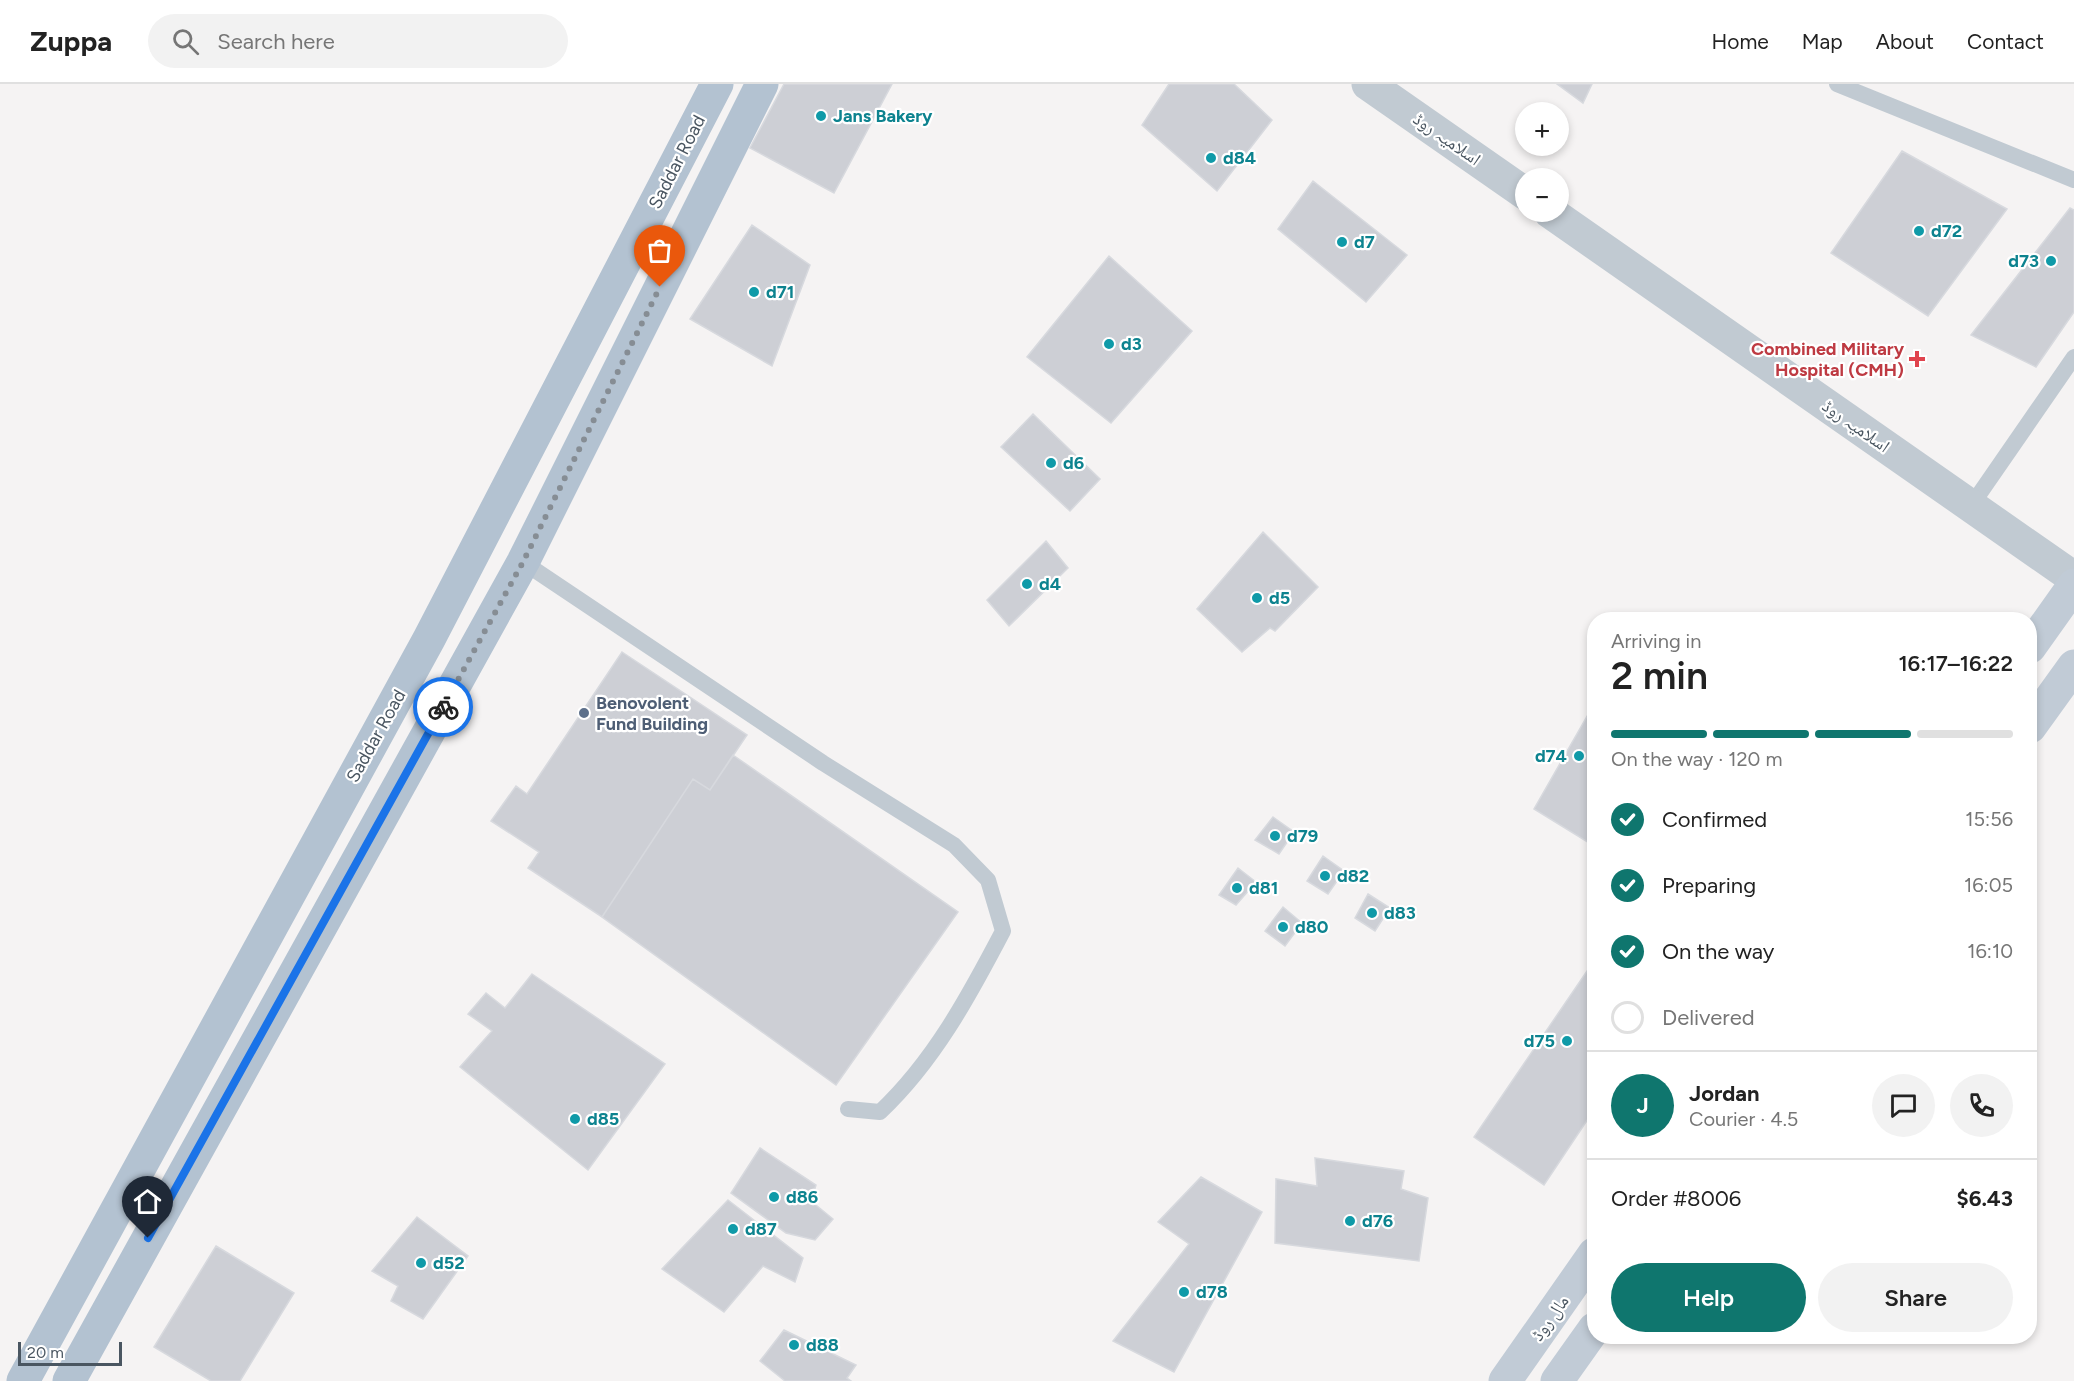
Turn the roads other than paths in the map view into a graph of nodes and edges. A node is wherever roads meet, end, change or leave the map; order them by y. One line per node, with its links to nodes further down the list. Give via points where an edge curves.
1 (717, 84): 19 (main road, Saddar Road, via 429,639)
2 (762, 84): 10 (main road)
3 (1368, 84): 6 (street, اسلامیہ روڈ)
4 (1837, 84): 5 (lane)
5 (2074, 180)
6 (1515, 186)
7 (1564, 222): 9 (street, اسلامیہ روڈ)
8 (2074, 357): 9 (lane)
9 (1971, 506): 11 (street, اسلامیہ روڈ)
10 (523, 562): 16 (lane, via 823,763 954,845 988,880 1003,931 969,995 934,1049 880,1112); 20 (main road)
11 (2074, 578)
12 (2074, 585): 13 (main road)
13 (2037, 637)
14 (2074, 666): 15 (main road)
15 (2037, 717)
16 (848, 1109)
17 (1587, 1264): 21 (main road, مال روڈ)
18 (1587, 1339): 22 (main road)
19 (23, 1381)
20 (69, 1381)
21 (1505, 1381)
22 (1557, 1381)

